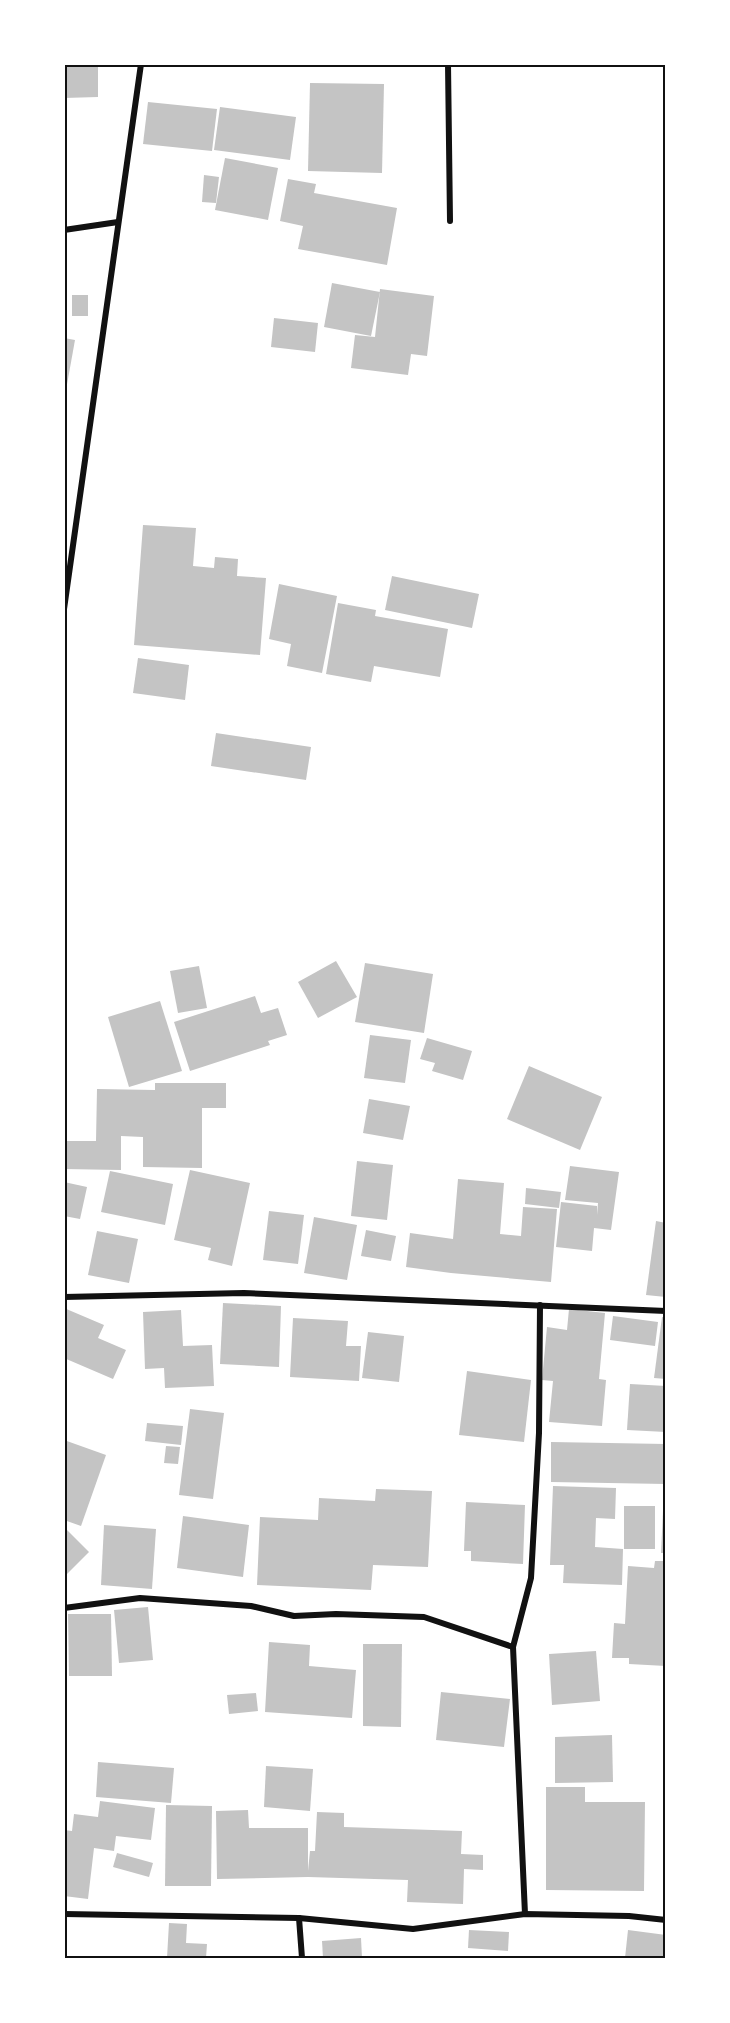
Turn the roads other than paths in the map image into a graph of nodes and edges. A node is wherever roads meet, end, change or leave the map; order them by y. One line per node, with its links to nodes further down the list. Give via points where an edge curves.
1 (141, 64): 4 (street)
2 (448, 64): 3 (street)
3 (450, 221)
4 (118, 222): 5 (street); 6 (street)
5 (64, 231)
6 (64, 609)
7 (64, 1298): 8 (street, via 244,1293)
8 (540, 1305): 9 (street); 11 (street, via 539,1433 531,1578)
9 (666, 1311)
10 (64, 1608): 11 (street, via 140,1598 251,1606 294,1616 424,1617)
11 (513, 1647): 13 (street)
12 (64, 1914): 14 (street)
13 (525, 1914): 14 (street, via 413,1929); 15 (street)
14 (299, 1918): 16 (street)
15 (666, 1920)
16 (302, 1959)

